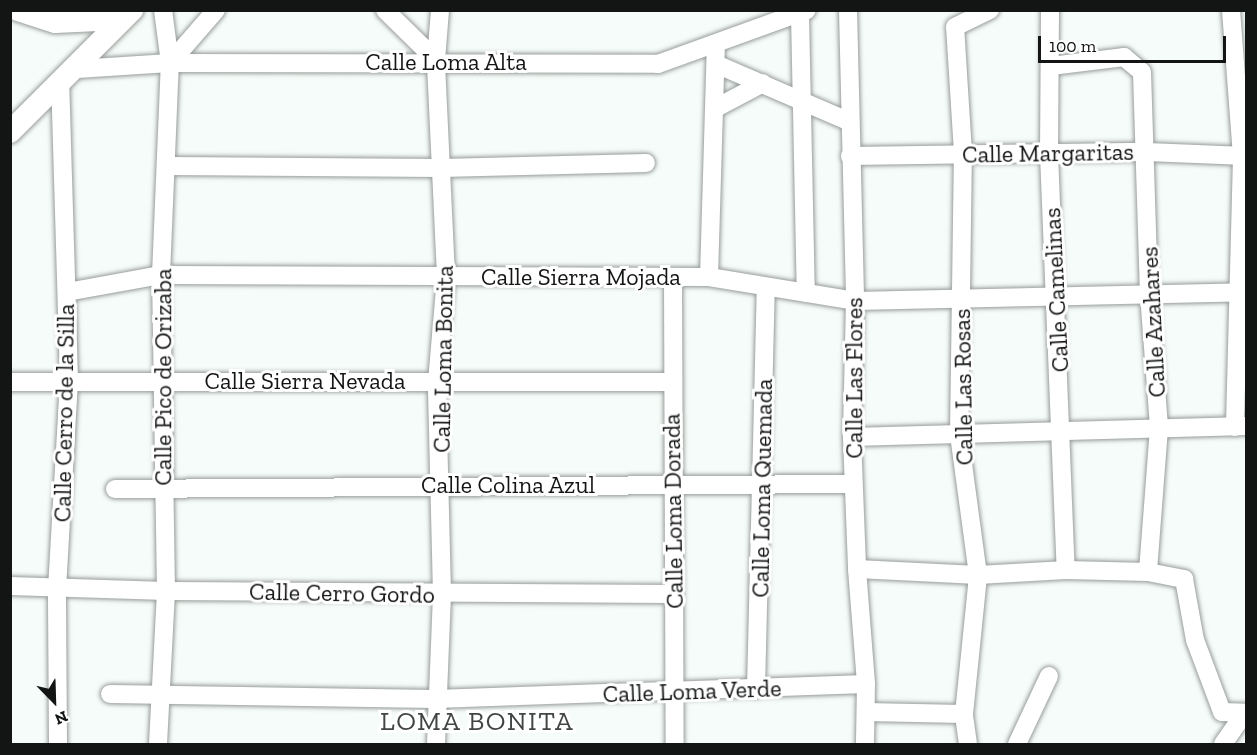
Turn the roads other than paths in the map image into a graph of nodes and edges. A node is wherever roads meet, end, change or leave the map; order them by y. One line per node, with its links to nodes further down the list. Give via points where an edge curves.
1 (18, 10): 2 (main road, via 55,22 98,20)
2 (123, 10)
3 (132, 10): 18 (main road)
4 (163, 10): 15 (street, Calle Pico de Orizaba)
5 (216, 10): 15 (street)
6 (385, 10): 14 (street)
7 (440, 10): 14 (street, Calle Loma Bonita)
8 (848, 10): 22 (street, Calle Las Flores)
9 (990, 10): 25 (street, Calle Las Rosas, via 955,27)
10 (1050, 10): 17 (street, Calle Camelinas)
11 (1231, 10): 28 (street)
12 (803, 13): 13 (street, Calle Loma Alta); 20 (street)
13 (716, 45): 14 (street, Calle Loma Alta, via 658,64); 16 (street)
14 (436, 60): 15 (street, Calle Loma Alta); 31 (street, Calle Loma Bonita)
15 (170, 63): 18 (street, Calle Loma Alta); 30 (street, Calle Pico de Orizaba)
16 (716, 64): 19 (street); 21 (street)
17 (1051, 66): 24 (street, Calle Azahares, via 1124,57 1142,72); 26 (street, Calle Camelinas)
18 (68, 76): 23 (main road); 37 (street, Calle Cerro de la Silla)
19 (763, 83): 20 (street); 21 (street)
20 (802, 98): 22 (street); 39 (street)
21 (714, 109): 34 (street)
22 (850, 122): 27 (street, Calle Las Flores)
23 (10, 132)
24 (1147, 152): 26 (street, Calle Margaritas); 28 (street, Calle Margaritas); 40 (street, Calle Azahares)
25 (963, 153): 26 (street, Calle Margaritas); 27 (street, Calle Margaritas); 42 (street, Calle Las Rosas)
26 (1049, 154): 41 (street, Calle Camelinas)
27 (850, 156): 43 (street, Calle Las Flores)
28 (1244, 156): 38 (street)
29 (646, 163): 31 (street)
30 (167, 166): 31 (street); 32 (street, Calle Pico de Orizaba)
31 (441, 168): 33 (street, Calle Loma Bonita)
32 (161, 275): 33 (street, Calle Sierra Mojada); 37 (street, Calle Sierra Mojada); 46 (street, Calle Pico de Orizaba)
33 (446, 276): 35 (street, Calle Sierra Mojada); 48 (street, Calle Loma Bonita)
34 (709, 277): 35 (street, Calle Sierra Mojada); 36 (street, Calle Sierra Mojada)
35 (673, 278): 49 (street, Calle Loma Dorada)
36 (766, 287): 39 (street, Calle Sierra Mojada); 59 (street, Calle Loma Quemada)
37 (67, 292): 45 (street, Calle Cerro de la Silla)
38 (1242, 292): 40 (street, Calle Sierra Mojada); 44 (street)
39 (806, 293): 43 (street, Calle Sierra Mojada)
40 (1149, 294): 41 (street, Calle Sierra Mojada); 51 (street, Calle Azahares)
41 (1057, 296): 42 (street, Calle Sierra Mojada); 52 (street, Calle Camelinas)
42 (961, 297): 43 (street, Calle Sierra Mojada); 53 (street, Calle Las Rosas)
43 (855, 301): 54 (street, Calle Las Flores)
44 (1242, 341): 50 (street)
45 (69, 380): 46 (street, Calle Sierra Nevada); 47 (street, Calle Sierra Nevada); 66 (street, Calle Cerro de la Silla)
46 (161, 381): 48 (street, Calle Sierra Nevada); 57 (street, Calle Pico de Orizaba)
47 (10, 382)
48 (437, 382): 49 (street, Calle Sierra Nevada); 55 (street, Calle Loma Bonita)
49 (671, 382): 58 (street, Calle Loma Dorada)
50 (1241, 427): 51 (street)
51 (1159, 428): 52 (street); 63 (street, Calle Azahares)
52 (1063, 430): 53 (street); 62 (street, Calle Camelinas)
53 (959, 434): 54 (street); 64 (street, Calle Las Rosas)
54 (852, 437): 56 (street, Calle Las Flores)
55 (441, 484): 57 (street, Calle Colina Azul); 58 (street, Calle Colina Azul); 68 (street, Calle Loma Bonita)
56 (853, 484): 59 (street, Calle Colina Azul); 61 (street, Calle Las Flores)
57 (164, 486): 60 (street, Calle Colina Azul); 67 (street, Calle Pico de Orizaba)
58 (674, 486): 59 (street, Calle Colina Azul); 69 (street, Calle Loma Dorada)
59 (764, 486): 72 (street, Calle Loma Quemada)
60 (115, 489)
61 (857, 569): 64 (street); 71 (street, Calle Las Flores)
62 (1066, 570): 63 (street); 64 (street)
63 (1148, 572): 78 (street, via 1184,579 1195,640 1222,712)
64 (978, 575): 79 (street, Calle Las Rosas)
65 (10, 586): 66 (street, Calle Cerro Gordo)
66 (57, 589): 67 (street, Calle Cerro Gordo); 80 (street, Calle Cerro de la Silla)
67 (166, 591): 68 (street, Calle Cerro Gordo); 73 (street, Calle Pico de Orizaba)
68 (442, 594): 69 (street, Calle Cerro Gordo); 76 (street, Calle Loma Bonita)
69 (673, 594): 74 (street, Calle Loma Dorada)
70 (1049, 676): 86 (street)
71 (866, 684): 72 (street, Calle Loma Verde); 77 (street, Calle Las Flores)
72 (756, 689): 74 (street, Calle Loma Verde)
73 (157, 693): 75 (street, Calle Loma Verde); 76 (street, Calle Loma Verde); 81 (street, Calle Pico de Orizaba)
74 (675, 693): 76 (street, Calle Loma Verde); 83 (street, Calle Loma Dorada)
75 (110, 694)
76 (435, 699): 82 (street, Calle Loma Bonita)
77 (866, 712): 79 (street); 84 (street, Calle Las Flores)
78 (1245, 713): 87 (street)
79 (964, 714): 85 (street, Calle Las Rosas)
80 (58, 744)
81 (158, 744)
82 (436, 744)
83 (675, 744)
84 (866, 744)
85 (968, 744)
86 (1017, 744)
87 (1223, 744)

